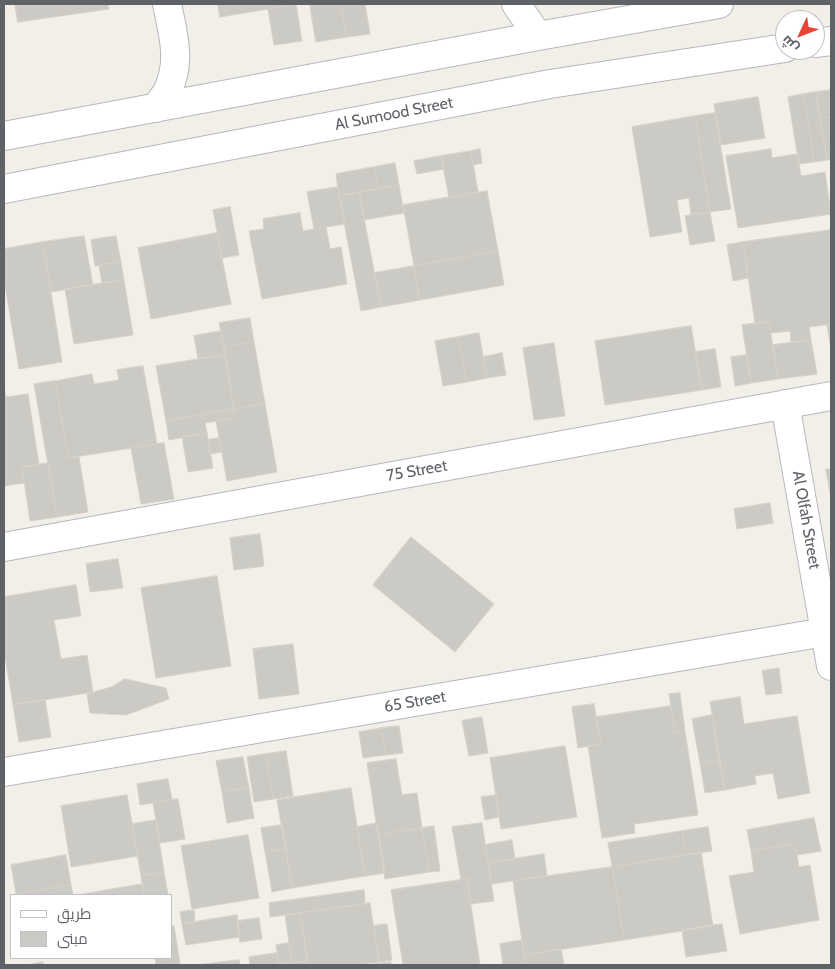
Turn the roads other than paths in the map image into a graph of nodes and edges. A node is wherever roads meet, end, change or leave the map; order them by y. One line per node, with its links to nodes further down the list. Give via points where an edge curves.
1 (167, 4): 6 (street, via 176,58 173,76)
2 (516, 4): 4 (street)
3 (719, 4): 4 (street)
4 (538, 36): 6 (street)
5 (775, 50): 8 (street, Al Sumood Street, via 540,86)
6 (156, 108): 7 (street)
7 (4, 136)
8 (4, 189)
9 (831, 396): 10 (street, 75 Street)
10 (785, 404): 11 (street, 75 Street); 12 (street, Al Olfah Street)
11 (4, 547)
12 (825, 632): 13 (street, Al Olfah Street); 14 (street, 65 Street)
13 (831, 666)
14 (4, 772)

